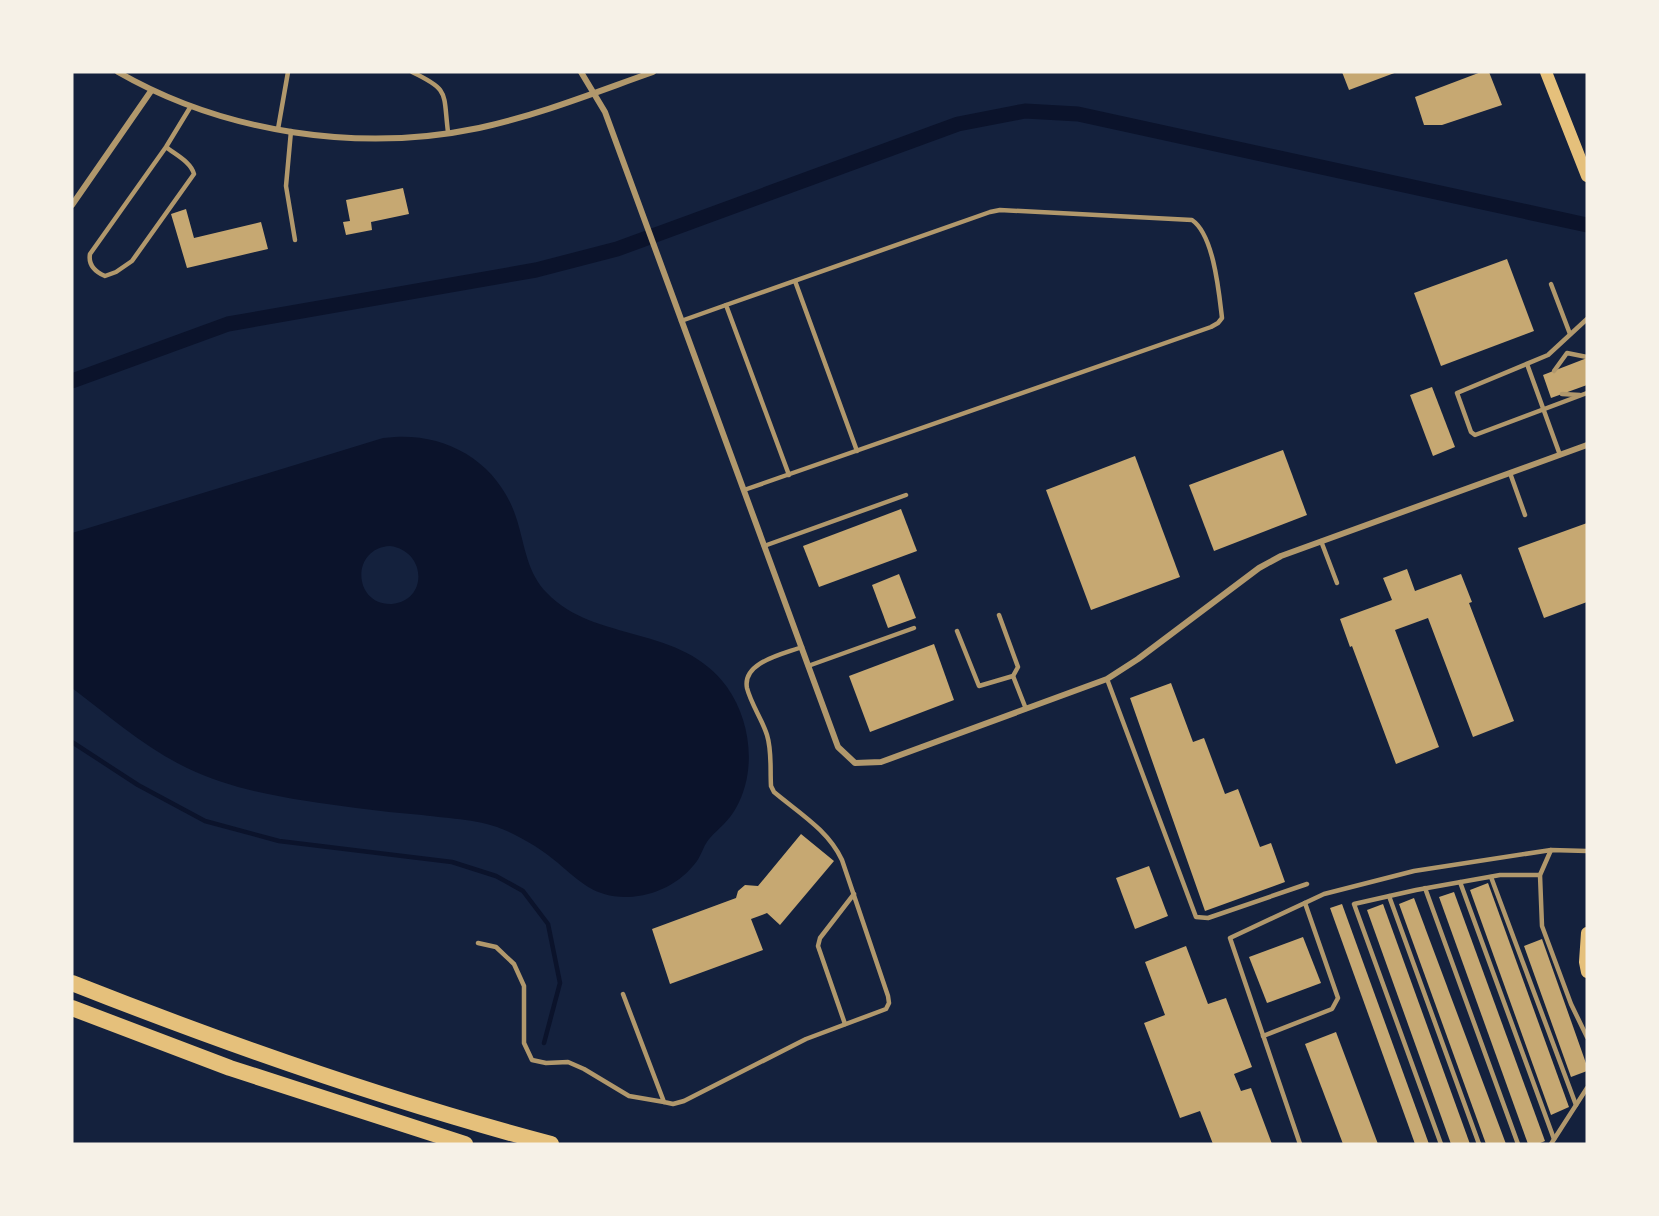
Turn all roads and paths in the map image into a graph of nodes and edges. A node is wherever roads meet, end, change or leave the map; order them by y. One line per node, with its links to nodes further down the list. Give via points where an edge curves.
1 (118, 72): 7 (street)
2 (288, 72): 11 (lane)
3 (411, 72): 13 (lane, via 435,83 443,92)
4 (581, 72): 9 (street)
5 (653, 72): 9 (street)
6 (1546, 72): 15 (main road)
7 (130, 75): 8 (street)
8 (152, 91): 10 (street); 16 (street)
9 (594, 93): 13 (street, via 524,117); 22 (street)
10 (191, 106): 11 (street); 14 (lane)
11 (278, 129): 12 (street)
12 (291, 131): 13 (street, via 382,138); 17 (lane, via 286,186)
13 (448, 132)
14 (166, 147): 14 (lane, via 90,254 93,268 105,276 132,261 194,174 190,165)
15 (1587, 176)
16 (72, 205)
17 (295, 240)
18 (795, 281): 20 (lane); 33 (lane); 33 (lane, via 1000,210 1192,220 1201,228 1218,274 1222,318 1218,323)
19 (1551, 284): 23 (lane)
20 (726, 305): 22 (lane); 36 (lane)
21 (1587, 319): 23 (lane)
22 (681, 321): 37 (street)
23 (1570, 334): 24 (lane)
24 (1563, 342): 25 (lane); 27 (lane, via 1548,355)
25 (1567, 353): 26 (lane); 28 (lane)
26 (1587, 357)
27 (1527, 364): 31 (lane); 31 (lane, via 1457,393 1471,432 1480,434)
28 (1554, 371)
29 (1586, 393): 30 (lane); 31 (lane)
30 (1562, 394)
31 (1544, 409): 34 (lane)
32 (1587, 445): 34 (street)
33 (857, 451): 36 (lane)
34 (1560, 455): 35 (street)
35 (1510, 473): 39 (lane); 40 (street)
36 (789, 474): 37 (lane)
37 (744, 490): 41 (street)
38 (906, 495): 41 (lane)
39 (1525, 515)
40 (1321, 541): 42 (lane); 49 (street, via 1259,568)
41 (764, 546): 46 (street)
42 (1337, 583)
43 (999, 615): 48 (lane, via 1018,667)
44 (914, 628): 47 (lane)
45 (957, 631): 48 (lane, via 979,686)
46 (802, 648): 47 (street); 58 (lane, via 757,665 746,680 747,690 767,736 774,792 828,836)
47 (808, 666): 50 (street, via 838,747 855,763 880,762)
48 (1013, 675): 50 (lane)
49 (1107, 679): 50 (street); 56 (lane, via 1196,916 1208,918)
50 (1026, 709)
51 (1551, 850): 52 (lane); 53 (lane); 60 (lane, via 1413,871 1324,894)
52 (1587, 850)
53 (1540, 875): 54 (lane); 69 (lane, via 1542,926)
54 (1491, 877): 55 (lane); 72 (lane)
55 (1460, 882): 57 (lane); 73 (lane)
56 (1307, 884)
57 (1425, 888): 59 (lane); 79 (lane)
58 (854, 894): 67 (lane, via 818,946); 67 (lane, via 889,1003 880,1013)
59 (1389, 896): 77 (lane, via 1354,904); 78 (lane)
60 (1305, 903): 68 (lane, via 1230,938); 68 (lane, via 1338,998 1332,1009)
61 (1587, 933): 63 (main road)
62 (478, 944): 71 (lane, via 496,947 514,964 524,986 524,1043 532,1060 567,1062 629,1096)
63 (1587, 972)
64 (72, 983): 75 (highway, via 320,1075)
65 (623, 994): 71 (lane)
66 (72, 1008): 74 (highway, via 230,1068)
67 (844, 1024): 71 (lane, via 684,1101)
68 (1263, 1036): 76 (lane)
69 (1587, 1037)
70 (1587, 1088): 72 (lane)
71 (663, 1102)
72 (1576, 1105): 73 (lane)
73 (1554, 1138): 80 (lane)
74 (465, 1144)
75 (551, 1144)
76 (1300, 1144)
77 (1441, 1144)
78 (1479, 1144)
79 (1518, 1144)
80 (1551, 1144)

